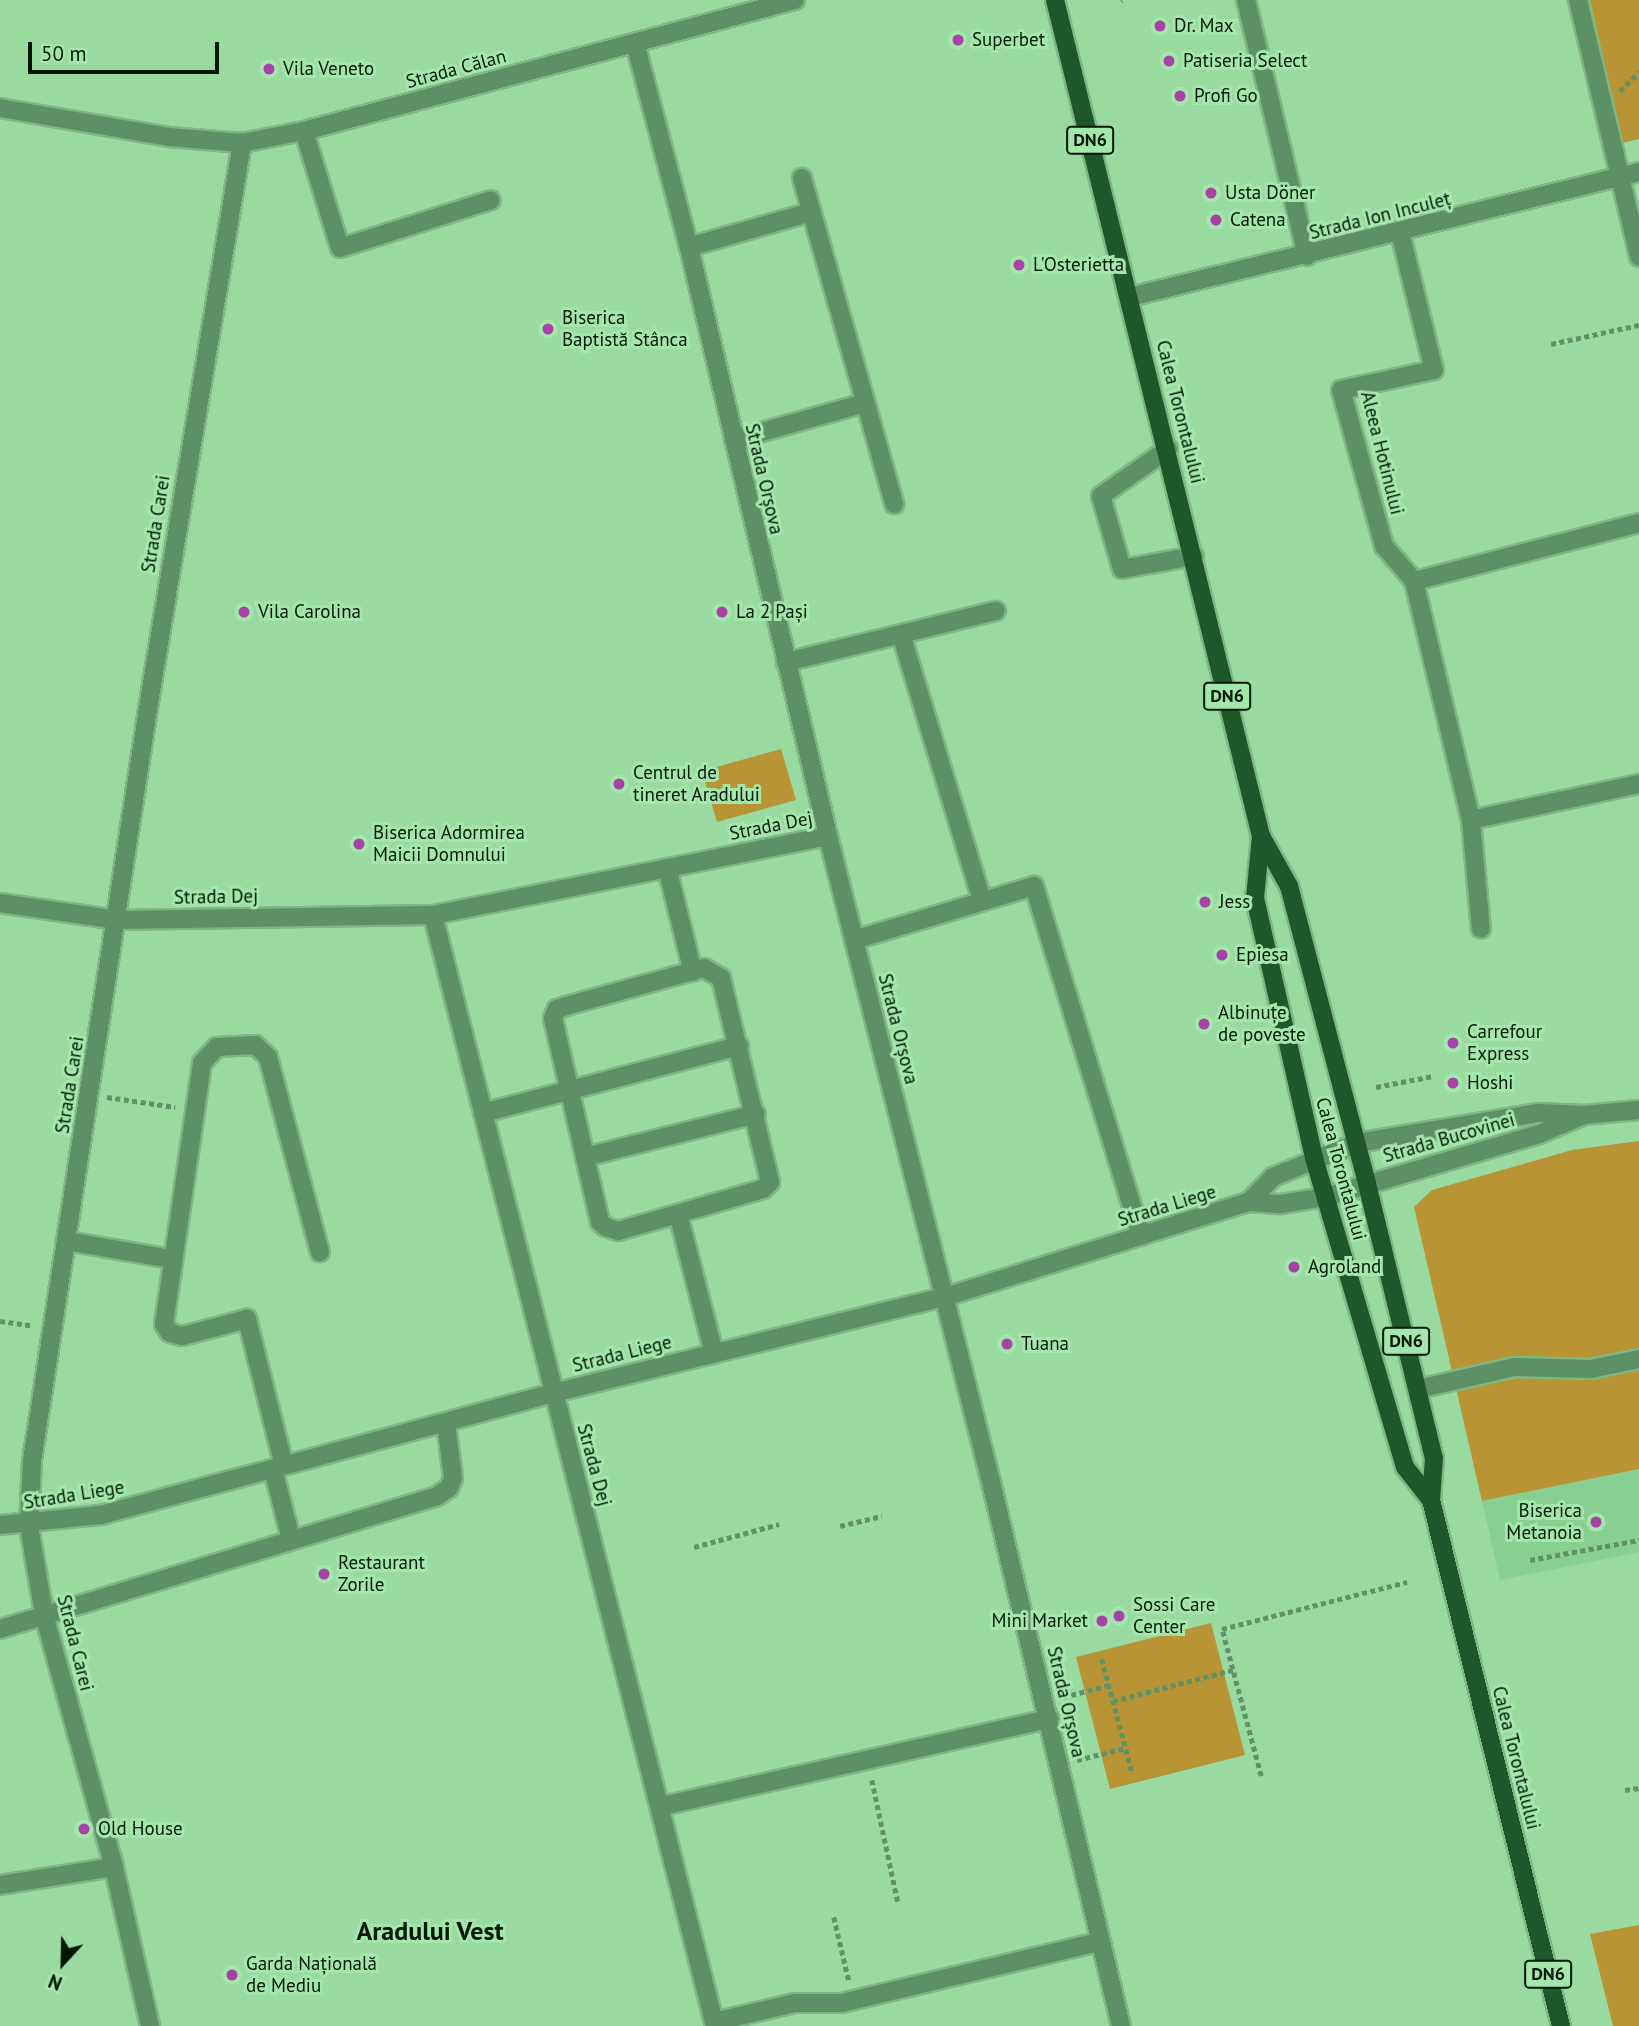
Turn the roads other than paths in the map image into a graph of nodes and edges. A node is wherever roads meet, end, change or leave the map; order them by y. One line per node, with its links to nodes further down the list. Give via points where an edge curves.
1 (795, 0): 5 (street, Strada Călan)
2 (1055, 0): 18 (main road, Calea Torontalului / DN6)
3 (1246, 0): 16 (street)
4 (1578, 0): 10 (street)
5 (635, 43): 7 (street, Strada Călan); 15 (street, Strada Orșova)
6 (0, 108): 8 (street, Strada Călan, via 169,137)
7 (304, 131): 8 (street, Strada Călan); 12 (street, via 340,248)
8 (242, 143): 37 (street, Strada Carei, via 153,676)
9 (1639, 173): 10 (street, Strada Ion Inculeț)
10 (1620, 177): 14 (street, Strada Ion Inculeț); 17 (street)
11 (802, 178): 13 (street)
12 (491, 200)
13 (811, 212): 15 (street); 19 (street)
14 (1400, 232): 16 (street, Strada Ion Inculeț); 25 (street, Aleea Hotinului, via 1434,370 1341,390 1384,546)
15 (689, 247): 20 (street, Strada Orșova)
16 (1307, 256): 18 (street, Strada Ion Inculeț)
17 (1639, 257)
18 (1130, 297): 21 (main road, Calea Torontalului / DN6)
19 (865, 403): 20 (street); 22 (street)
20 (734, 440): 28 (street, Strada Orșova)
21 (1168, 449): 24 (main road, Calea Torontalului / DN6); 24 (street, via 1101,496 1122,569)
22 (894, 504)
23 (1639, 523): 25 (street)
24 (1194, 556): 32 (main road, Calea Torontalului / DN6)
25 (1414, 581): 30 (street, Aleea Hotinului)
26 (996, 611): 27 (street)
27 (901, 634): 28 (street); 34 (street)
28 (786, 662): 31 (street, Strada Orșova)
29 (1639, 784): 30 (street)
30 (1471, 820): 38 (street, Aleea Hotinului)
31 (828, 836): 33 (street, Strada Dej); 39 (street, Strada Orșova)
32 (1261, 836): 47 (main road, Calea Torontalului / DN6, via 1289,886); 49 (main road, Calea Torontalului / DN6, via 1255,898)
33 (667, 868): 36 (street, Strada Dej); 40 (street)
34 (982, 901): 39 (street); 54 (street, via 1034,886)
35 (0, 903): 37 (street, Strada Dej)
36 (433, 915): 37 (street, Strada Dej); 44 (street, Strada Dej)
37 (118, 920): 55 (street, Strada Carei)
38 (1480, 929)
39 (854, 940): 58 (street, Strada Orșova)
40 (693, 972): 41 (street, via 704,968 721,978); 42 (street, via 557,1009 553,1018)
41 (738, 1046): 42 (street); 45 (street)
42 (570, 1091): 44 (street); 48 (street)
43 (1639, 1110): 46 (street, Strada Bucovinei)
44 (483, 1113): 62 (street, Strada Dej)
45 (756, 1114): 48 (street); 53 (street, via 770,1182 763,1189)
46 (1584, 1115): 47 (street, Strada Bucovinei, via 1539,1113); 50 (street, Strada Bucovinei, via 1539,1134)
47 (1357, 1143): 49 (street, Strada Liege); 50 (main road, Calea Torontalului / DN6)
48 (585, 1157): 53 (street, via 600,1222 606,1227 618,1231)
49 (1314, 1158): 51 (main road, Calea Torontalului / DN6); 52 (street, Strada Liege, via 1273,1177)
50 (1367, 1184): 51 (street, Strada Bucovinei); 61 (main road, Calea Torontalului / DN6)
51 (1325, 1197): 52 (street, Strada Liege, via 1281,1204); 65 (main road, Calea Torontalului / DN6, via 1405,1467)
52 (1249, 1202): 54 (street, Strada Liege)
53 (678, 1214): 59 (street)
54 (1141, 1236): 58 (street, Strada Liege)
55 (66, 1241): 57 (street); 67 (street, Strada Carei, via 32,1461)
56 (320, 1252): 57 (street, via 264,1051 255,1045 232,1045 208,1052)
57 (170, 1258): 64 (street, via 164,1324 170,1333 182,1336 247,1319)
58 (945, 1297): 59 (street, Strada Liege); 71 (street, Strada Orșova)
59 (713, 1353): 62 (street, Strada Liege)
60 (1639, 1359): 61 (street, via 1591,1369 1515,1367)
61 (1418, 1390): 65 (main road, Calea Torontalului / DN6, via 1434,1458)
62 (553, 1393): 63 (street, Strada Liege); 72 (street, Strada Dej)
63 (446, 1423): 64 (street, Strada Liege); 68 (street, via 454,1461 449,1488)
64 (278, 1468): 67 (street, Strada Liege, via 102,1515); 68 (street)
65 (1431, 1500): 79 (main road, Calea Torontalului / DN6)
66 (0, 1525): 67 (street, Strada Liege)
67 (29, 1526): 69 (street, Strada Carei)
68 (291, 1539): 69 (street)
69 (44, 1614): 70 (street); 73 (street, Strada Carei)
70 (0, 1629)
71 (1047, 1710): 72 (street, via 868,1760); 75 (street, Strada Orșova)
72 (662, 1806): 76 (street, Strada Dej)
73 (114, 1867): 74 (street); 77 (street, Strada Carei)
74 (0, 1885)
75 (1098, 1942): 76 (street, via 854,2000 796,2003); 78 (street, Strada Orșova)
76 (714, 2024)
77 (150, 2026)
78 (1121, 2026)
79 (1561, 2026)

